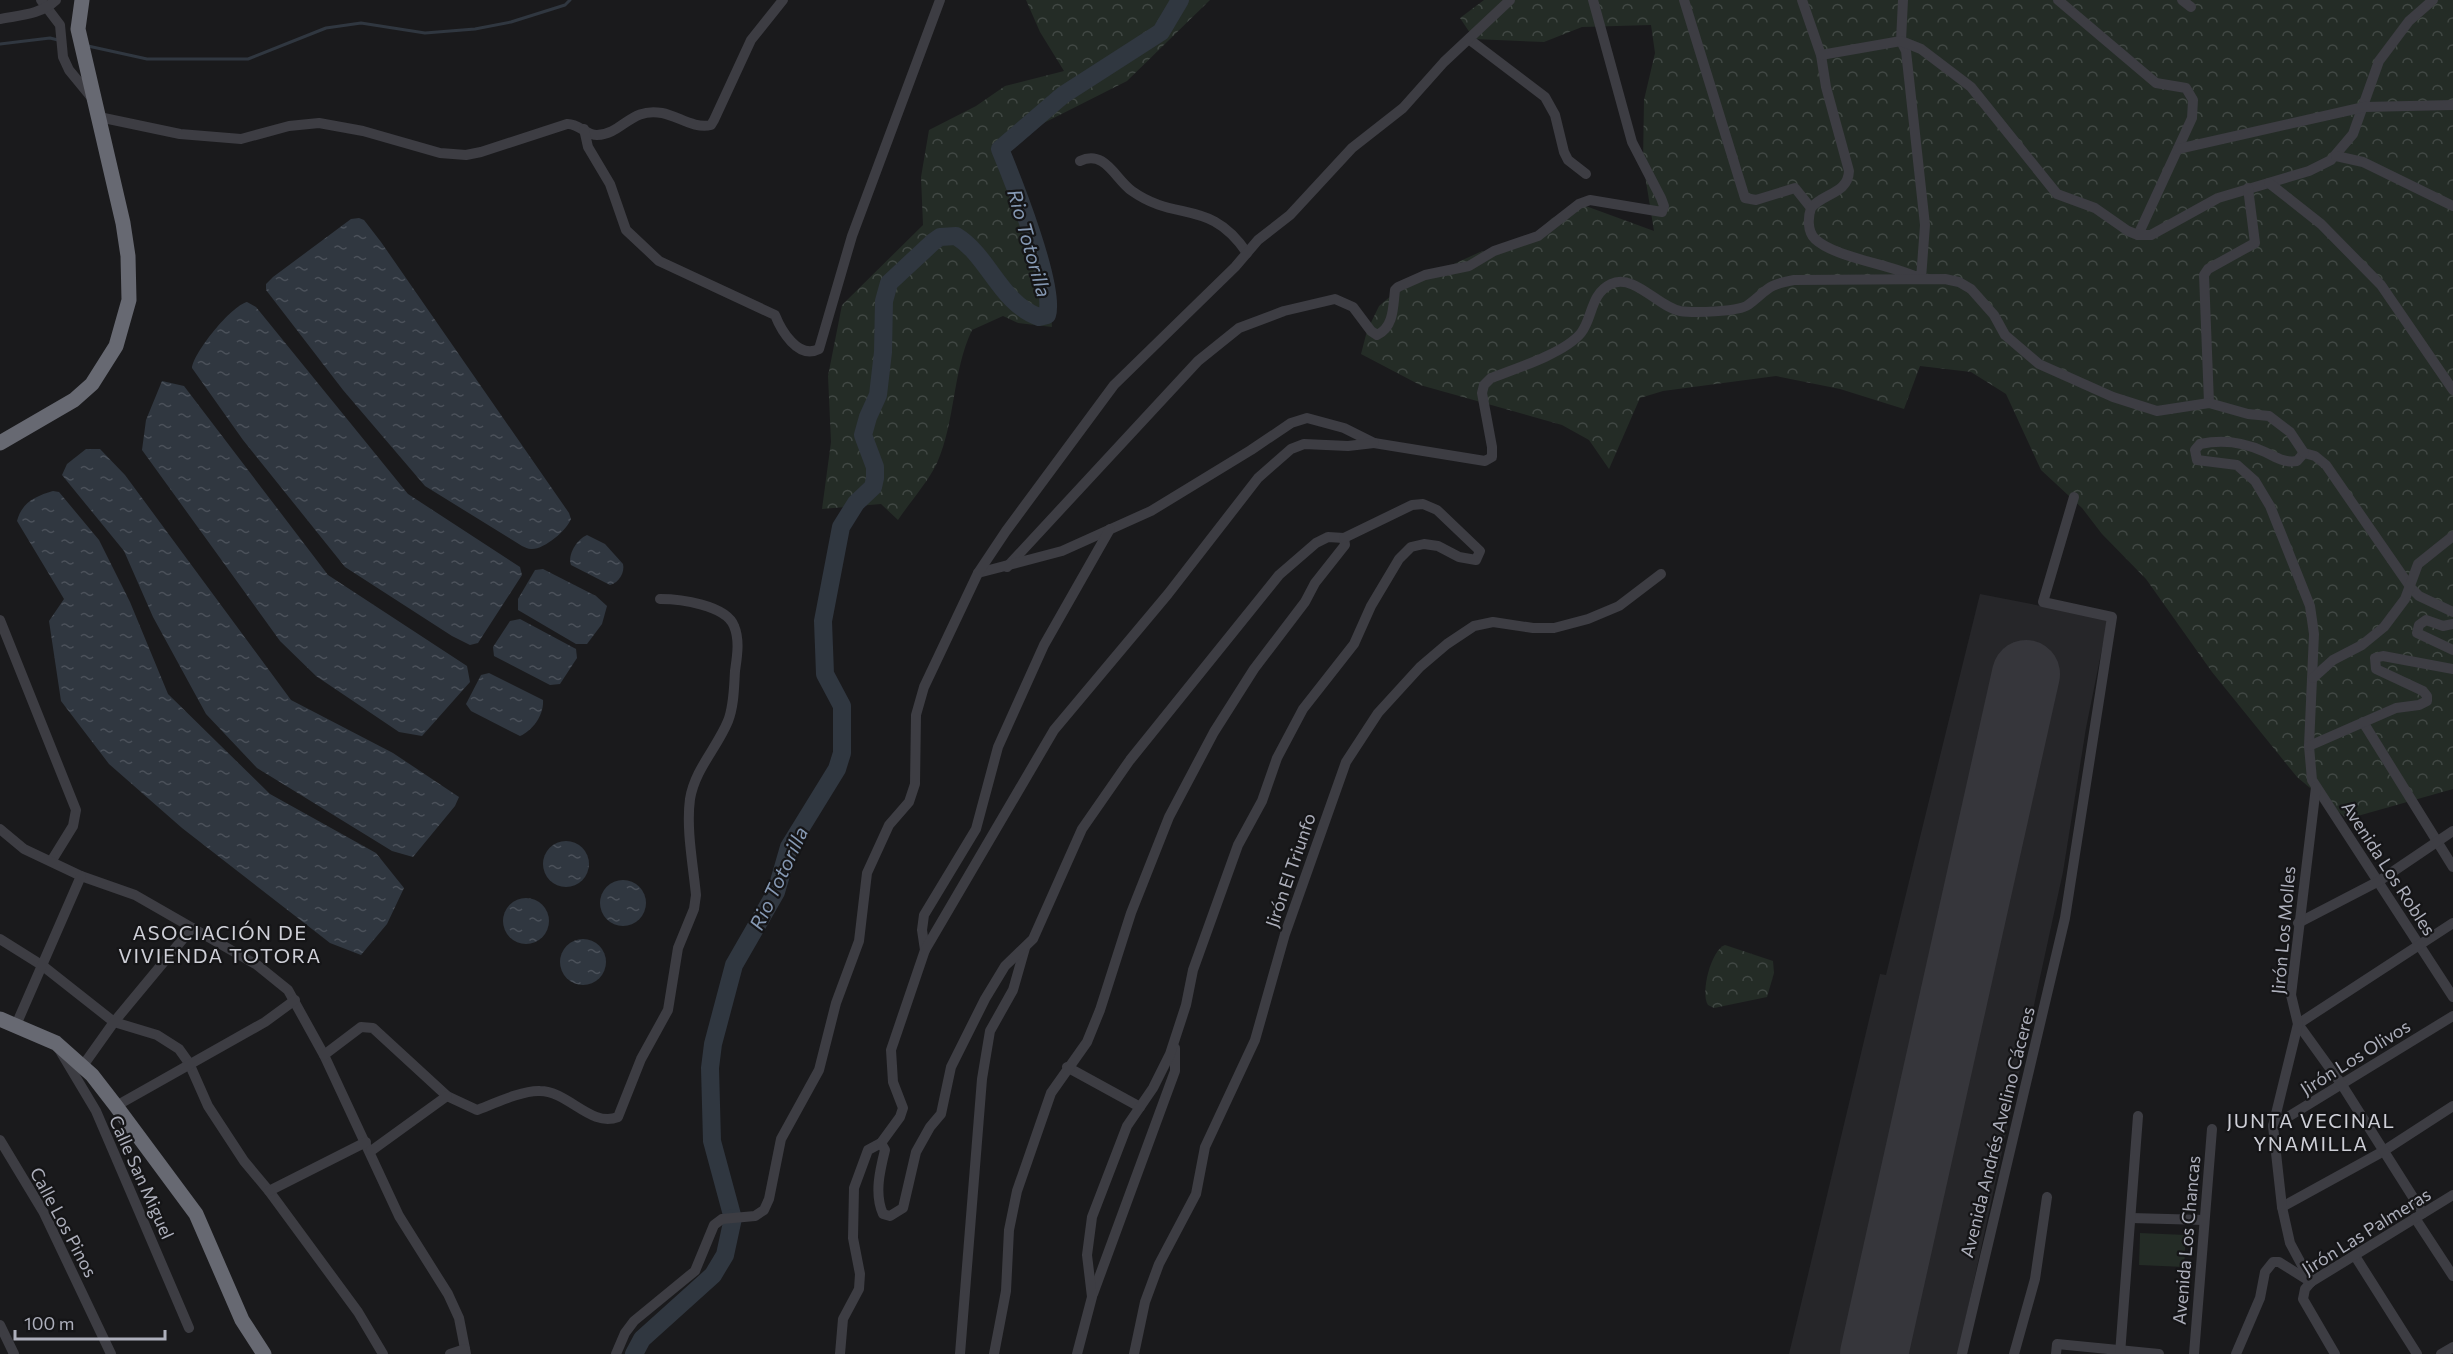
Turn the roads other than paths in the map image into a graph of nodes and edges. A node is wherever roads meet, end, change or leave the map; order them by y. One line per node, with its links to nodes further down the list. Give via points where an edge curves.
1 (56, 0): 13 (street)
2 (82, 0): 21 (highway, via 78,29)
3 (783, 0): 22 (street, via 751,40 711,125 702,127 648,111 603,134)
4 (940, 0): 22 (street, via 852,236 816,351 790,342 777,325 775,315 659,261 634,238 626,230 610,184 588,147)
5 (1510, 0): 16 (street)
6 (1593, 0): 43 (street, via 1632,142 1661,198 1662,212 1590,200 1579,204 1538,236 1513,243 1469,266 1425,275 1398,287 1391,321 1377,335 1353,307 1335,299 1284,311 1239,328 1198,361)
7 (1684, 0): 30 (street, via 1745,198 1756,200 1795,188)
8 (1802, 0): 18 (street)
9 (1902, 0): 17 (street)
10 (2058, 0): 23 (street, via 2157,83 2186,88 2192,118)
11 (2182, 0): 14 (street)
12 (2433, 0): 20 (street, via 2409,21 2379,61)
13 (44, 4): 15 (street); 21 (street, via 60,26 63,57 69,70)
14 (2192, 7)
15 (0, 19)
16 (1470, 40): 26 (street, via 1545,97 1555,115 1568,160); 32 (street, via 1444,62 1403,108 1352,148 1290,215)
17 (1901, 41): 18 (street); 31 (street, via 1922,49 1971,87 2057,194 2095,208); 33 (street, via 1906,51 1925,225)
18 (1821, 55): 30 (street, via 1826,87 1848,161 1849,180)
19 (2453, 105): 20 (street)
20 (2364, 107): 23 (street); 24 (street, via 2353,134)
21 (97, 110): 22 (street, via 180,134 241,139 289,126 319,123 440,153 466,155 567,123); 36 (highway, via 128,256 125,322 106,365 92,384 74,400)
22 (584, 129)
23 (2178, 149): 31 (street)
24 (2336, 156): 27 (street, via 2309,171); 29 (street, via 2363,162)
25 (1080, 161): 32 (street, via 1103,161 1132,191 1167,208 1216,220 1235,235)
26 (1586, 174)
27 (2269, 183): 28 (street); 34 (street, via 2321,224 2381,285)
28 (2248, 188): 31 (street, via 2218,198 2160,232); 35 (street, via 2255,243 2204,275)
29 (2453, 206)
30 (1810, 208): 33 (street, via 1809,225 1815,238 1832,249)
31 (2139, 235)
32 (1247, 253): 44 (street, via 1114,385 1026,501)
33 (1921, 279): 35 (street, via 1959,282 1971,289 1994,315 2005,335 2039,364 2113,397 2157,411); 37 (street, via 1811,279 1773,284 1746,306 1732,311 1681,311 1619,281 1596,298 1581,332 1567,345 1491,378 1484,385 1492,457 1485,461)
34 (2453, 390)
35 (2209, 403): 38 (street, via 2278,420)
36 (0, 443)
37 (1374, 443): 40 (street, via 1344,428 1307,418 1291,423 1151,511); 70 (street, via 1304,444 1291,449 1258,478 1168,594 1054,730)
38 (2304, 453): 46 (street, via 2316,456 2326,465); 53 (street, via 2297,461 2285,461 2254,447 2223,441 2200,444 2194,450 2198,460 2230,463 2245,470 2270,506 2312,613)
39 (2074, 497): 124 (street, Avenida Andrés Avelino Cáceres, via 2043,602 2112,617 2065,918)
40 (1110, 529): 43 (street, via 1062,551); 70 (street, via 1044,645 998,747 976,829 924,915)
41 (2453, 536): 46 (street, via 2418,564)
42 (1344, 538): 69 (street, via 1328,537 1316,543 1279,575 1130,760 1082,829 1033,939); 79 (street, via 1412,505 1423,504 1437,510 1480,551 1476,560 1468,559 1424,544 1399,559 1354,644 1303,709 1238,845 1193,970); 84 (street, via 1345,544 1254,669 1214,732 1169,817 1087,1042)
43 (1007, 567): 44 (street)
44 (978, 573): 118 (street, via 924,687 916,715 915,784 909,802 889,825 867,873 859,941 836,1003 819,1070 781,1139 767,1204 755,1216 722,1219 714,1225 695,1270 634,1321)
45 (1660, 574): 123 (street, Jirón El Triunfo, via 1618,606 1554,628 1493,622 1474,626 1420,667 1378,713 1346,762 1285,934 1255,1040 1205,1147 1196,1194 1159,1264 1145,1302)
46 (2411, 588): 48 (street); 53 (street, via 2384,627)
47 (660, 599): 86 (street, via 678,599 722,613 734,624 738,640 728,720 700,768 690,798 696,895 678,948 668,1010 641,1059 618,1117 602,1119 549,1092 528,1093 477,1110)
48 (2453, 612)
49 (0, 620): 60 (street, via 76,810 73,826)
50 (2453, 624): 51 (street, via 2443,626 2426,620 2417,633)
51 (2453, 650)
52 (2453, 669): 54 (street, via 2376,658 2376,669 2423,691 2428,698 2419,705 2396,708)
53 (2313, 678): 55 (street)
54 (2363, 722): 55 (street); 59 (street)
55 (2308, 746): 56 (street)
56 (2316, 788): 63 (street, Avenida Los Robles); 64 (street, Jirón Los Molles)
57 (0, 829): 60 (street, via 24,849)
58 (2453, 831): 59 (street)
59 (2437, 842): 61 (street); 63 (street)
60 (52, 860): 62 (street)
61 (2453, 867)
62 (81, 876): 66 (street, via 135,896); 71 (street)
63 (2379, 881): 64 (street); 68 (street, Avenida Los Robles)
64 (2298, 923): 78 (street, Jirón Los Molles, via 2291,995)
65 (2453, 923): 68 (street)
66 (192, 928): 73 (street, via 257,965); 76 (street)
67 (0, 939): 71 (street)
68 (2419, 945): 72 (street, Avenida Los Robles); 78 (street)
69 (1025, 948): 94 (street, via 1005,966 970,1028 951,1067 941,1114 916,1152 903,1208 890,1216 883,1214 880,1207 879,1175 885,1150); 120 (street, via 1013,990 990,1031 982,1079)
70 (926, 950): 94 (street, via 891,1050 893,1082 903,1108)
71 (43, 966): 76 (street); 77 (street)
72 (2453, 997)
73 (295, 1000): 81 (street); 82 (street, via 264,1022)
74 (2453, 1016): 85 (street, Jirón Los Olivos)
75 (0, 1019): 77 (highway)
76 (114, 1022): 82 (street, via 158,1035 179,1049); 83 (street)
77 (16, 1024): 80 (highway)
78 (2298, 1024): 85 (street); 91 (street, Jirón Los Molles)
79 (1175, 1040): 89 (street); 107 (street, via 1175,1071)
80 (56, 1043): 83 (highway); 109 (street, Calle San Miguel, via 96,1111)
81 (324, 1055): 86 (street, via 361,1027 373,1028); 95 (street)
82 (189, 1063): 87 (street); 97 (street, via 208,1106 243,1161)
83 (82, 1067): 87 (highway)
84 (1067, 1067): 89 (street); 121 (street, via 1051,1093 1017,1191 1009,1230 1006,1291)
85 (2342, 1085): 91 (street, Jirón Los Olivos); 96 (street)
86 (447, 1096): 95 (street)
87 (116, 1106): 115 (highway, via 196,1214 242,1320)
88 (2453, 1106): 96 (street)
89 (1140, 1107): 107 (street, via 1127,1126 1092,1217 1087,1255)
90 (2138, 1116): 102 (street)
91 (2273, 1126): 100 (street, Jirón Los Molles)
92 (2212, 1129): 103 (street, Avenida Los Chancas)
93 (0, 1140): 114 (street, Calle Los Pinos, via 44,1213)
94 (881, 1143): 119 (street, via 868,1150 854,1188 853,1238 859,1288 843,1319)
95 (368, 1147): 97 (street); 111 (street, via 399,1216 448,1294 459,1318)
96 (2382, 1152): 100 (street); 101 (street)
97 (269, 1191): 116 (street, via 358,1312)
98 (2453, 1195): 101 (street, Jirón Las Palmeras)
99 (2047, 1197): 125 (street, via 2035,1279)
100 (2282, 1207): 106 (street, Jirón Los Molles, via 2290,1243)
101 (2419, 1216): 104 (street, Jirón Las Palmeras); 105 (street)
102 (2132, 1218): 103 (street); 112 (street)
103 (2204, 1220): 128 (street, Avenida Los Chancas)
104 (2355, 1256): 106 (street, Jirón Las Palmeras); 131 (street)
105 (2453, 1276)
106 (2312, 1282): 129 (street, via 2273,1262 2265,1272 2260,1298); 130 (street, Jirón Las Palmeras, via 2303,1299)
107 (1092, 1297): 122 (street)
108 (0, 1325): 113 (street)
109 (189, 1328)
110 (2453, 1347): 132 (street)
111 (466, 1352): 117 (street)
112 (2121, 1352): 126 (street, via 2057,1344); 127 (street)
113 (14, 1354)
114 (111, 1354)
115 (264, 1354)
116 (383, 1354)
117 (450, 1354)
118 (616, 1354)
119 (840, 1354)
120 (960, 1354)
121 (994, 1354)
122 (1077, 1354)
123 (1134, 1354)
124 (1962, 1354)
125 (2014, 1354)
126 (2056, 1354)
127 (2159, 1354)
128 (2194, 1354)
129 (2236, 1354)
130 (2335, 1354)
131 (2417, 1354)
132 (2441, 1354)

